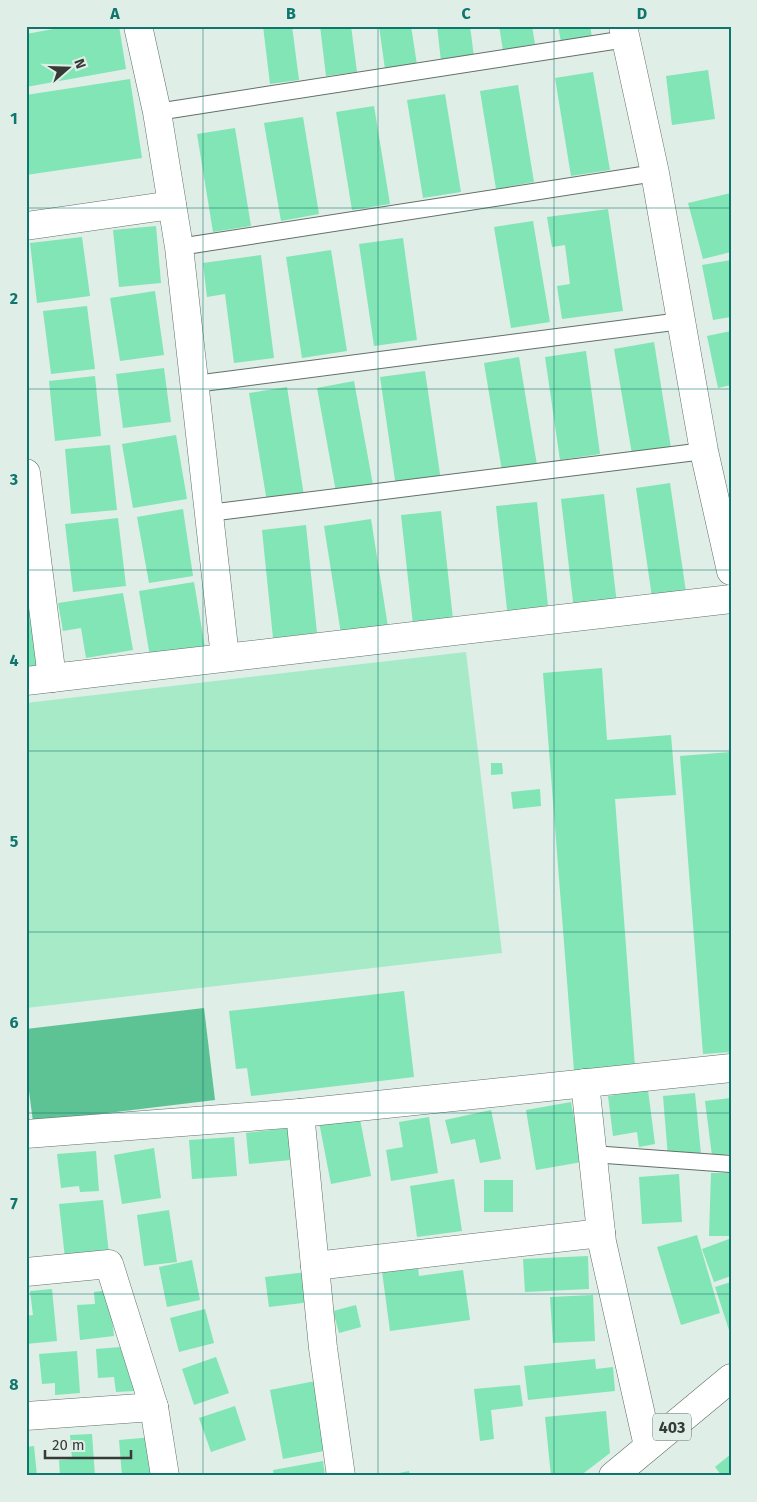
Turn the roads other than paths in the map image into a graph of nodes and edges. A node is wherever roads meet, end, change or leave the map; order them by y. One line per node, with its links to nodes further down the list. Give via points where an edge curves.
1 (138, 26): 3 (main road)
2 (625, 32): 3 (lane); 4 (main road)
3 (157, 112): 5 (main road)
4 (655, 173): 7 (lane); 8 (main road)
5 (172, 205): 6 (main road); 7 (main road)
6 (26, 226)
7 (179, 247): 9 (main road)
8 (681, 321): 9 (lane); 10 (main road)
9 (195, 384): 12 (main road)
10 (704, 451): 12 (lane); 13 (main road)
11 (26, 473): 16 (main road)
12 (209, 513): 15 (main road)
13 (731, 571)
14 (731, 599): 15 (main road)
15 (225, 657): 16 (main road)
16 (39, 680)
17 (731, 1068): 18 (main road)
18 (585, 1083): 19 (main road); 21 (main road)
19 (300, 1113): 20 (main road); 24 (main road)
20 (26, 1134)
21 (592, 1154): 22 (lane); 23 (main road)
22 (731, 1164)
23 (601, 1233): 24 (main road); 29 (main road)
24 (315, 1266): 31 (main road)
25 (26, 1271): 27 (main road, via 109,1264)
26 (731, 1378): 29 (main road, 403)
27 (154, 1407): 28 (main road); 30 (main road)
28 (26, 1416)
29 (648, 1446): 32 (main road, 403)
30 (165, 1476)
31 (341, 1476)
32 (613, 1476)

